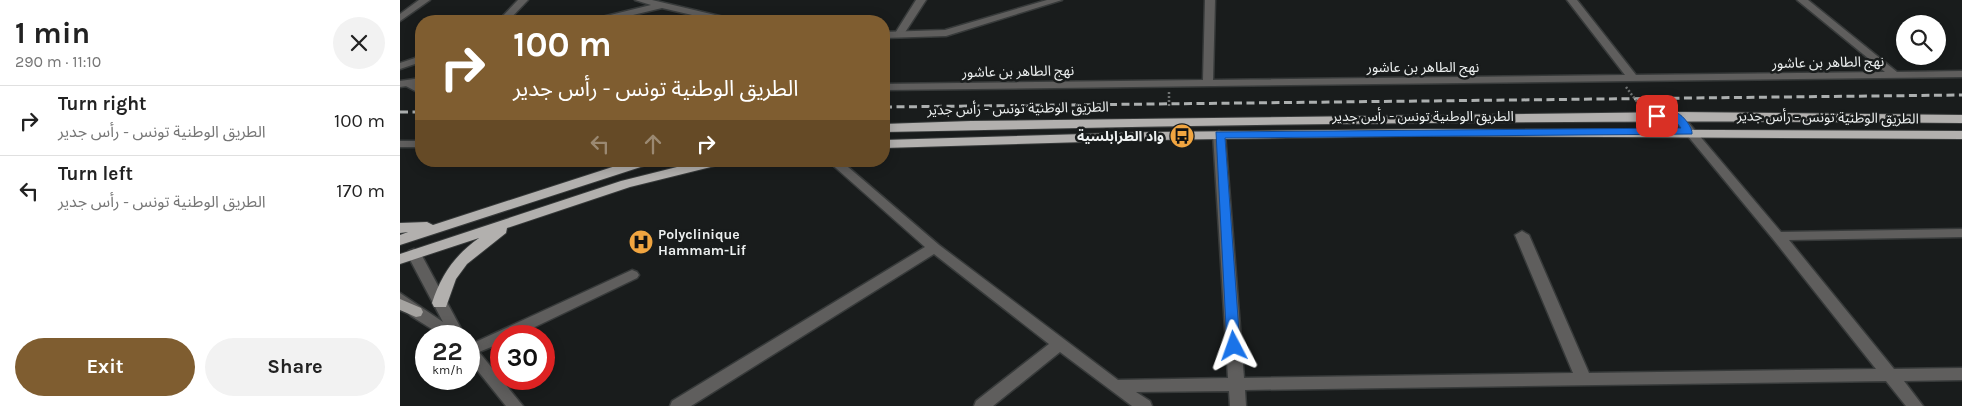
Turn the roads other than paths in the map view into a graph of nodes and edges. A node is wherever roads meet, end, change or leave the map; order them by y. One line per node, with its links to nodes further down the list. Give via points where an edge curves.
1 (425, 0): 13 (street)
2 (523, 0): 10 (street)
3 (640, 0): 9 (street)
4 (921, 0): 14 (street)
5 (1057, 0): 14 (street, via 946,33)
6 (1210, 0): 23 (street)
7 (1572, 0): 22 (street)
8 (1802, 0): 21 (street)
9 (666, 2): 11 (street); 12 (street)
10 (509, 15)
11 (619, 15)
12 (709, 15)
13 (400, 18)
14 (899, 34): 15 (street)
15 (890, 35)
16 (400, 58): 17 (street)
17 (415, 58)
18 (415, 60): 19 (street)
19 (400, 66)
20 (1962, 74): 21 (street, نهج الطاهر بن عاشور)
21 (1895, 75): 22 (street, نهج الطاهر بن عاشور)
22 (1634, 79): 23 (street, نهج الطاهر بن عاشور)
23 (1208, 82): 26 (street, نهج الطاهر بن عاشور)
24 (400, 84): 25 (street)
25 (415, 85)
26 (890, 87)
27 (1677, 116): 28 (highway, الطريق الوطنية تونس - رأس جدير); 29 (highway, الطريق الوطنية تونس - رأس جدير); 30 (street)
28 (1962, 119)
29 (890, 128)
30 (1688, 132): 31 (highway, الطريق الوطنية تونس - رأس جدير); 32 (highway, الطريق الوطنية تونس - رأس جدير); 43 (street)
31 (1219, 134): 35 (highway, الطريق الوطنية تونس - رأس جدير); 59 (street)
32 (1962, 135)
33 (400, 144): 34 (street)
34 (415, 144)
35 (890, 144)
36 (627, 167): 41 (highway, via 465,220)
37 (694, 167): 39 (highway)
38 (841, 167): 44 (street)
39 (537, 212): 45 (highway); 48 (highway, via 480,243 459,263 445,283)
40 (1962, 233): 43 (street)
41 (402, 236): 45 (highway)
42 (1522, 236): 58 (street)
43 (1778, 236): 57 (street)
44 (934, 248): 54 (street); 62 (street)
45 (407, 256): 48 (street)
46 (632, 275): 53 (street)
47 (400, 298): 50 (street)
48 (440, 303): 52 (street)
49 (400, 304): 50 (main road)
50 (416, 312): 51 (street)
51 (437, 325)
52 (452, 325)
53 (527, 325)
54 (1059, 344): 60 (street); 63 (street)
55 (480, 364): 61 (street)
56 (1962, 374): 57 (street)
57 (1891, 375): 58 (street); 66 (street)
58 (1584, 380): 59 (street)
59 (1236, 384): 60 (street); 65 (street)
60 (1114, 386): 64 (street)
61 (515, 406)
62 (678, 406)
63 (982, 406)
64 (1144, 406)
65 (1238, 406)
66 (1915, 406)

